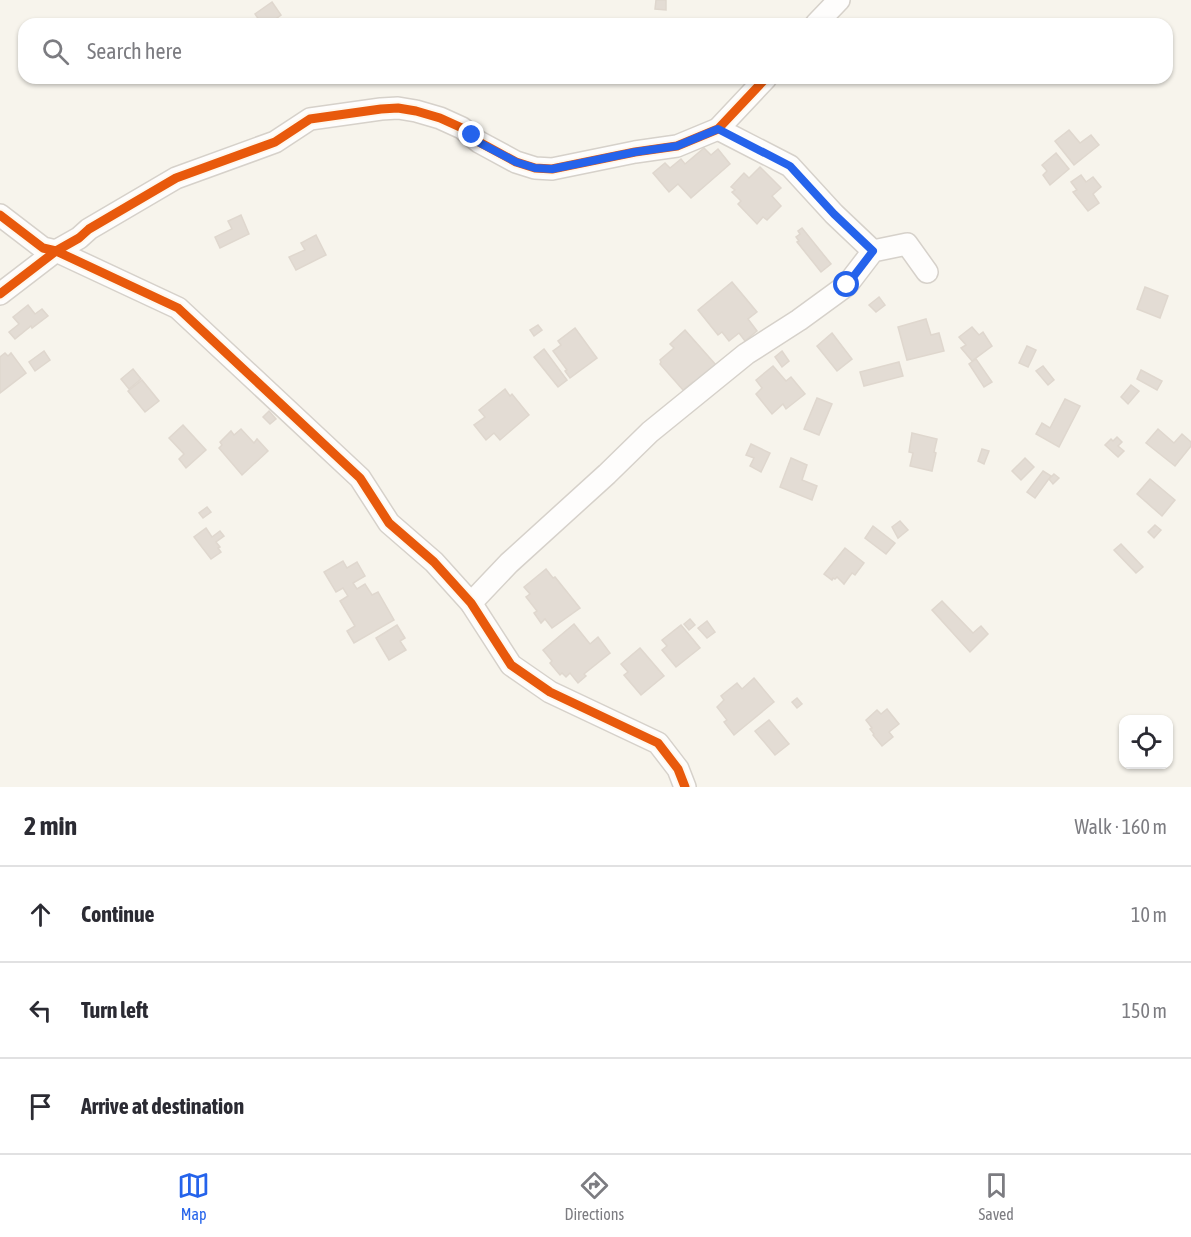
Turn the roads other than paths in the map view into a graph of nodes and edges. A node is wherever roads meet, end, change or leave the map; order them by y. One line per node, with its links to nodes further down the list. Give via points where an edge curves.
1 (839, 0): 2 (street)
2 (822, 18)
3 (760, 84): 4 (street)
4 (718, 129): 6 (street, via 677,146 552,169 516,162 478,142 462,128 416,111 381,109 310,119 275,142 176,178); 7 (street, via 790,166)
5 (0, 215): 6 (street, via 43,248)
6 (56, 251): 9 (street); 10 (street, via 178,308 360,478 389,523 434,561)
7 (873, 251): 8 (street, via 907,244); 10 (street, via 847,285 746,354 650,432)
8 (927, 272)
9 (0, 294)
10 (471, 603): 11 (street, via 511,665 550,692 658,742 678,769)
11 (685, 787)

